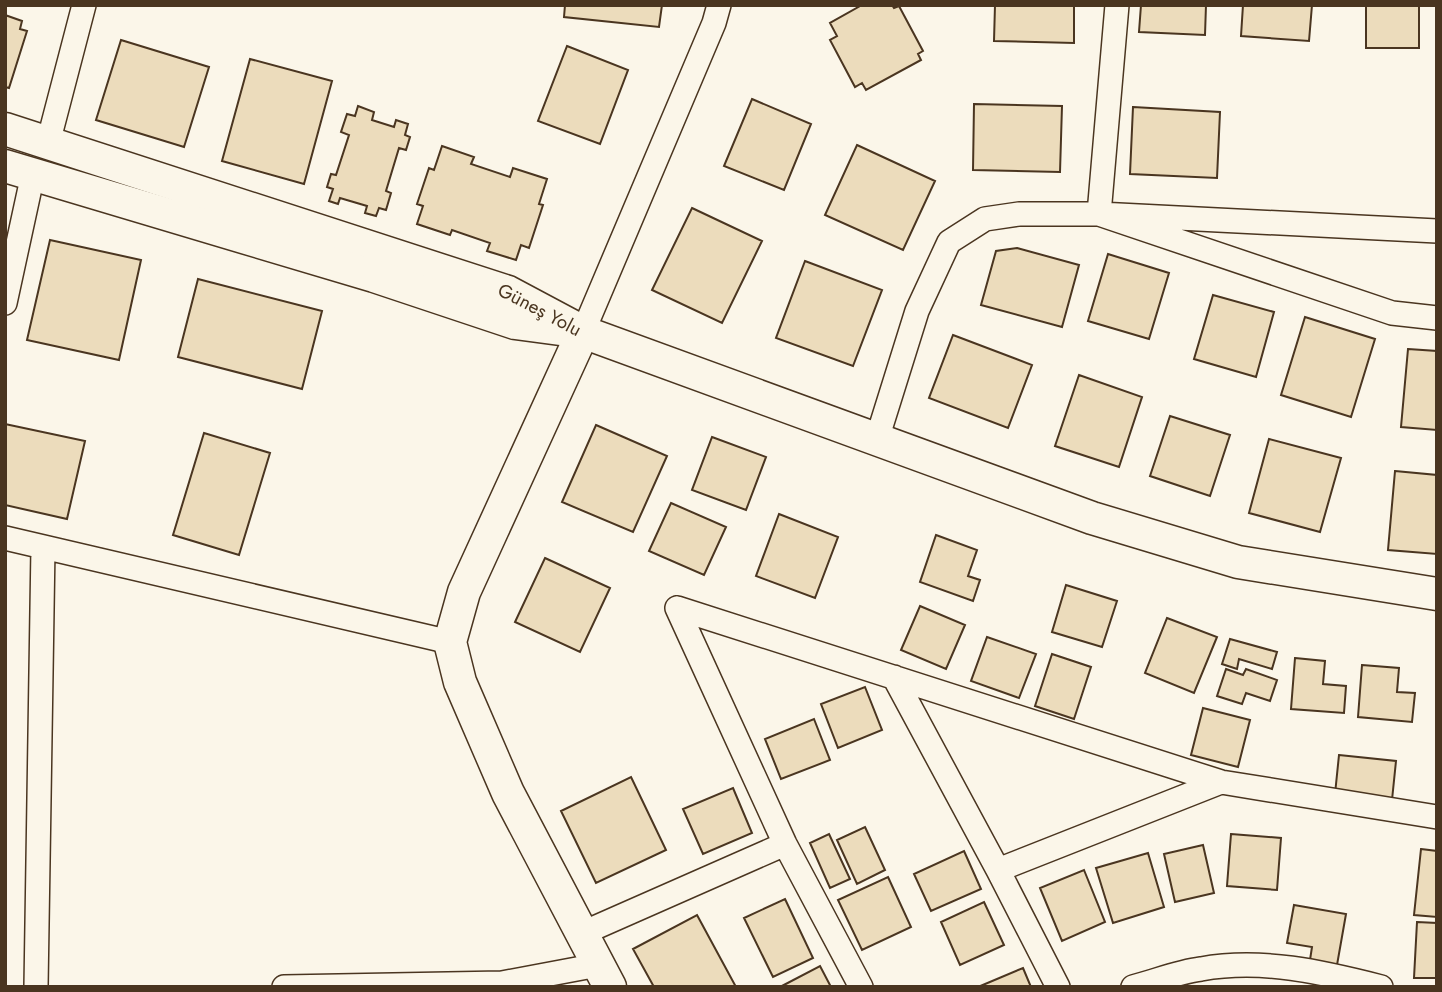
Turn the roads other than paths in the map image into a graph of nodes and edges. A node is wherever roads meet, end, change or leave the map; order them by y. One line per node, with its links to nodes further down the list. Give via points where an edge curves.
1 (84, 5): 6 (street)
2 (736, 5): 4 (street)
3 (1117, 5): 8 (street)
4 (717, 14): 12 (street)
5 (5, 129): 6 (street, Güneş Yolu)
6 (48, 143): 12 (street, Güneş Yolu, via 508,292)
7 (19, 170): 10 (street); 12 (street, Güneş Yolu, via 515,323)
8 (1099, 214): 9 (street); 11 (street, via 1392,313); 13 (street, via 1019,214 985,219 949,242 917,311)
9 (1437, 232)
10 (5, 303)
11 (1437, 318)
12 (583, 332): 13 (street); 17 (street, via 464,592)
13 (877, 439): 16 (street, via 1092,519 1238,562)
14 (5, 538): 15 (street)
15 (43, 547): 17 (street); 25 (street)
16 (1437, 594)
17 (450, 642): 23 (street, via 460,682 508,793)
18 (894, 677): 19 (street); 21 (street, via 677,607); 22 (street)
19 (1221, 782): 20 (street); 22 (street)
20 (1437, 817)
21 (785, 844): 23 (street); 27 (street)
22 (998, 870): 28 (street)
23 (583, 933): 24 (street)
24 (604, 976): 26 (street)
25 (36, 987)
26 (284, 987)
27 (861, 987)
28 (1058, 987)
29 (1133, 987): 30 (street, via 1200,969 1242,964 1318,971)
30 (1381, 987)

